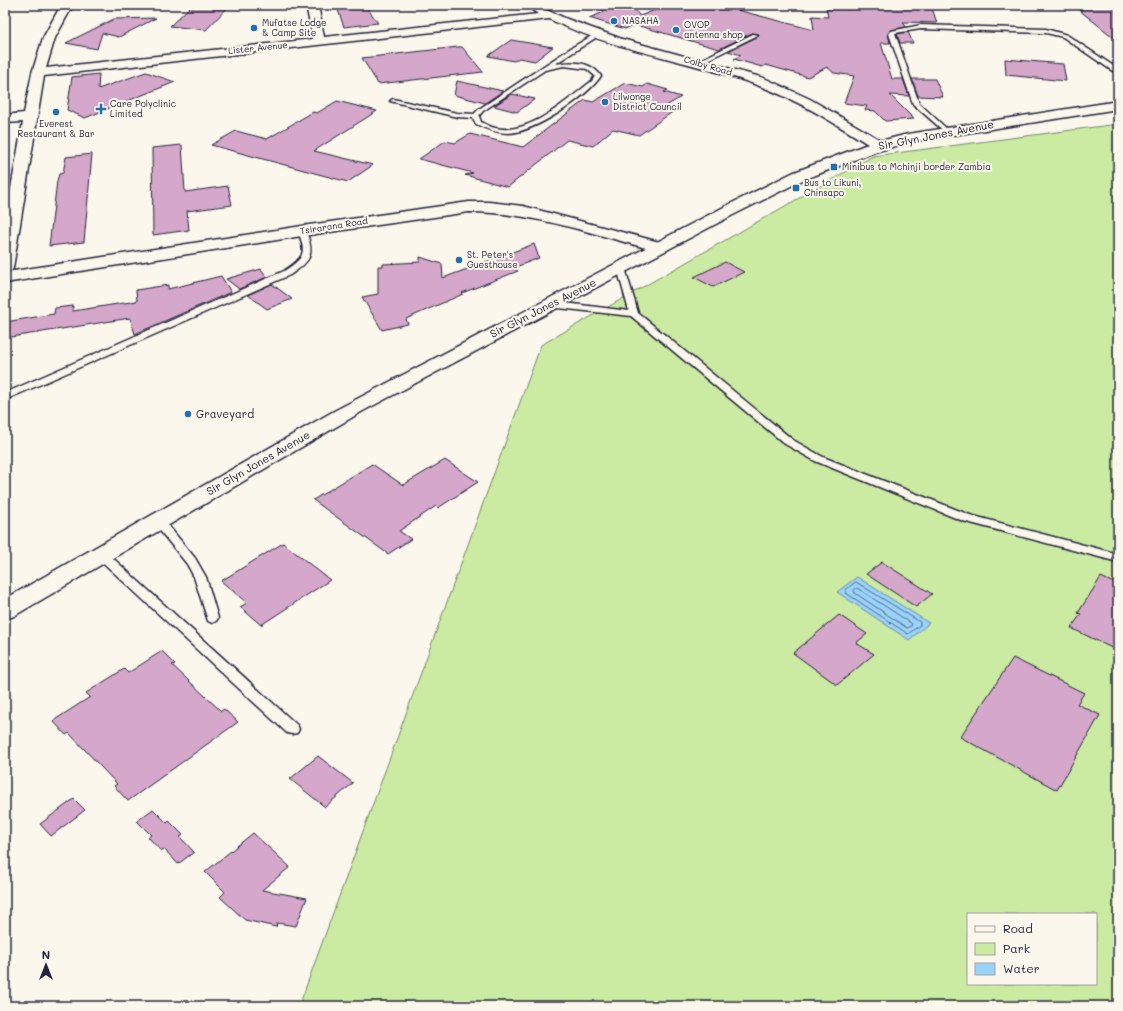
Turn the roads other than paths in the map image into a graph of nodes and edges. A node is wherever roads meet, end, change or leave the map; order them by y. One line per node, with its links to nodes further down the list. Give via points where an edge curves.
1 (67, 5): 11 (street, via 49,38)
2 (312, 5): 7 (street)
3 (528, 5): 4 (street, Colby Road)
4 (549, 16): 5 (street, Colby Road); 7 (street, Lister Avenue)
5 (597, 35): 8 (street, Colby Road); 9 (lane)
6 (755, 35): 8 (lane)
7 (319, 42): 11 (street, Lister Avenue)
8 (697, 63): 18 (street, Colby Road, via 746,77 791,94)
9 (543, 69): 14 (lane, via 481,110); 14 (lane, via 557,65 579,65 591,68 598,76 594,82 538,123 526,128 495,129 478,123)
10 (1118, 70): 17 (lane, via 1065,36 1046,31 928,27 893,32 916,104)
11 (38, 73): 15 (street)
12 (393, 101): 14 (lane, via 457,115)
13 (1118, 105): 17 (street, Sir Glyn Jones Avenue)
14 (476, 116)
15 (30, 117): 16 (street); 21 (street)
16 (5, 119)
17 (946, 131): 18 (street, Sir Glyn Jones Avenue)
18 (879, 145): 20 (street, Sir Glyn Jones Avenue, via 843,157 767,190)
19 (302, 231): 20 (street, Tsirarana Road, via 450,209 489,207 523,211); 23 (street, Tsirarana Road); 26 (lane, via 308,254 287,273)
20 (661, 247): 22 (street, Sir Glyn Jones Avenue)
21 (5, 268)
22 (621, 268): 24 (street, Sir Glyn Jones Avenue); 25 (lane)
23 (5, 278)
24 (548, 304): 25 (lane); 27 (street, Sir Glyn Jones Avenue, via 354,408)
25 (634, 314): 29 (lane, via 789,442 819,459 967,518)
26 (5, 397)
27 (158, 521): 28 (street, Sir Glyn Jones Avenue); 31 (lane, via 191,561 200,577)
28 (101, 554): 30 (street, Sir Glyn Jones Avenue); 32 (lane)
29 (1118, 558)
30 (5, 610)
31 (212, 618)
32 (292, 729)

